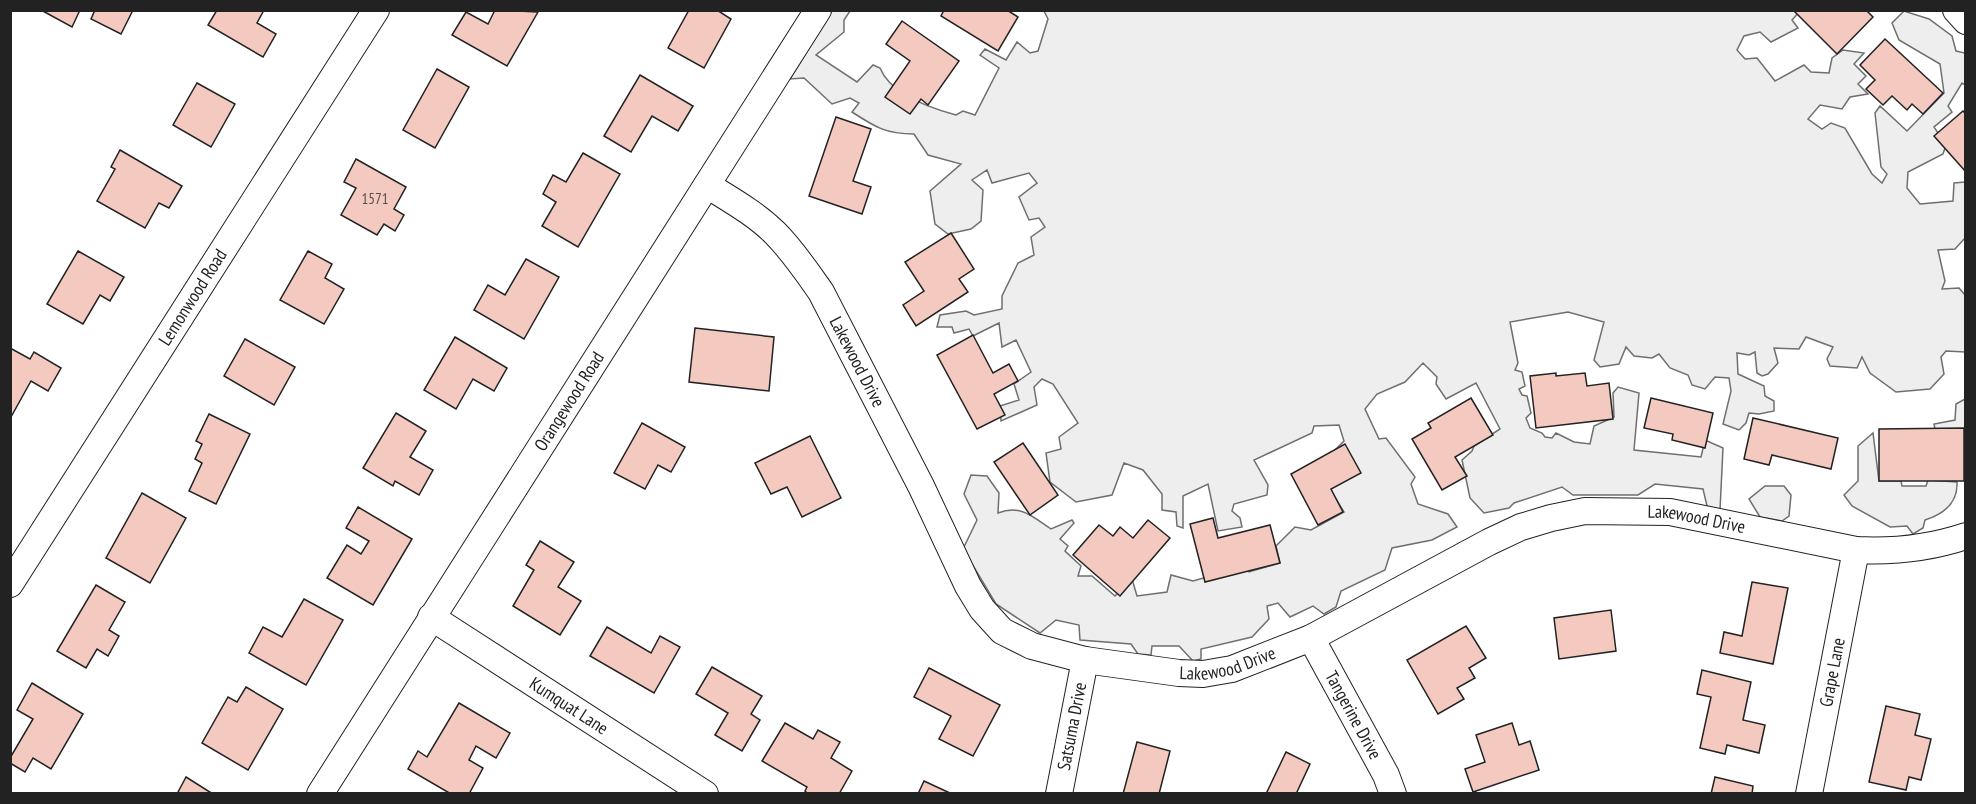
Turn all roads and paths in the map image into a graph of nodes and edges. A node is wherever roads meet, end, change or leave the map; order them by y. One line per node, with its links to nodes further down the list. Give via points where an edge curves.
1 (376, 10): 8 (street, Lemonwood Road)
2 (818, 10): 5 (street, Orangewood Road)
3 (1956, 10): 4 (street)
4 (1965, 21)
5 (707, 185): 9 (street, Orangewood Road); 11 (street, Lakewood Drive, via 748,210 775,233 821,292 982,609 1002,631 1032,646)
6 (1965, 536): 7 (street, Lakewood Drive, via 1921,547)
7 (1856, 550): 10 (street, Lakewood Drive, via 1670,512 1585,511 1521,527); 16 (street, Grape Lane)
8 (10, 584)
9 (431, 617): 12 (street, Orangewood Road); 13 (street, Kumquat Lane)
10 (1311, 638): 11 (street, Lakewood Drive, via 1232,669 1203,674); 15 (street, Tangerine Drive)
11 (1085, 660): 14 (street, Satsuma Drive)
12 (320, 794)
13 (705, 794)
14 (1059, 794)
15 (1393, 794)
16 (1809, 794)

